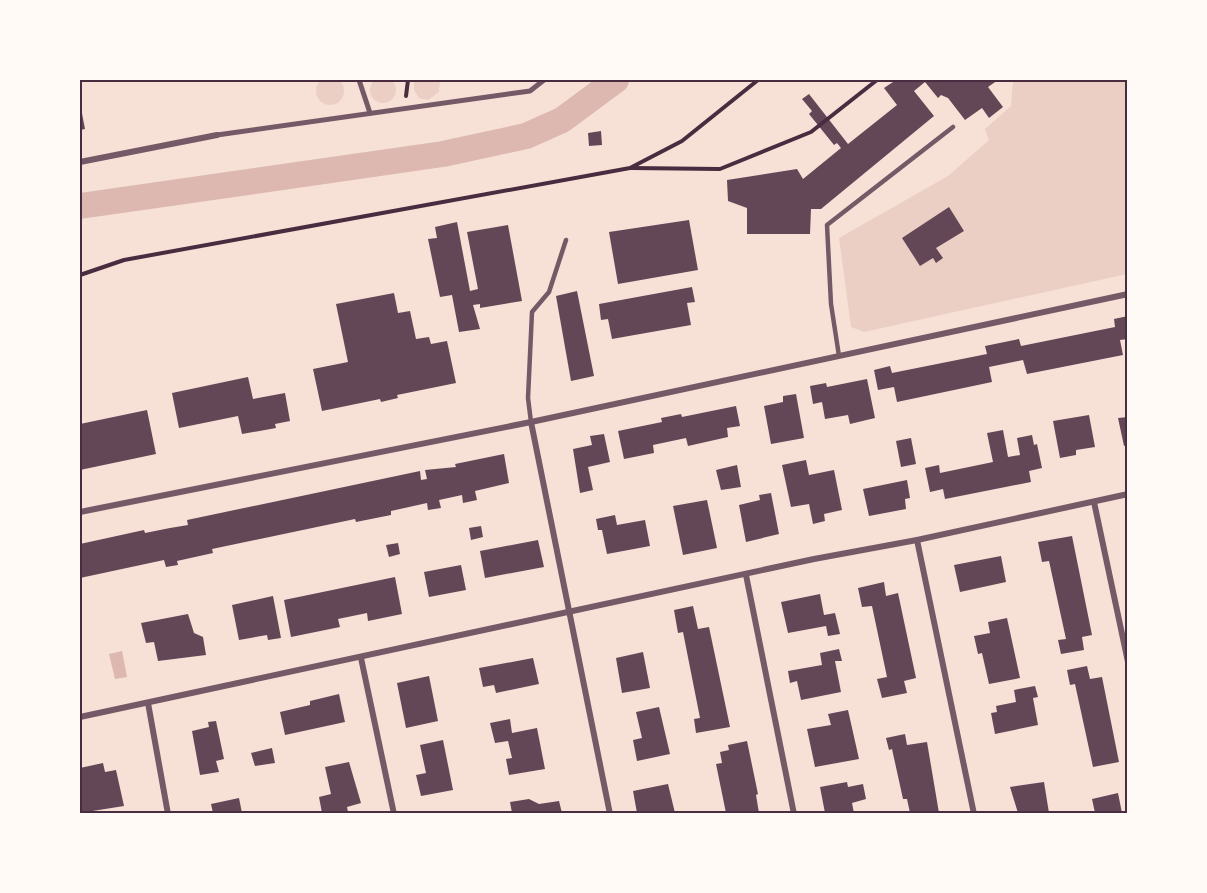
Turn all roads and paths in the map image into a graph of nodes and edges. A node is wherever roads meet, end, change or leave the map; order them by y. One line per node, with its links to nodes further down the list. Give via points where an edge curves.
1 (359, 80): 5 (street)
2 (544, 80): 5 (street, via 530,91)
3 (758, 80): 9 (path, via 682,141)
4 (877, 80): 9 (path, via 811,132 720,170)
5 (370, 113): 7 (street)
6 (953, 127): 13 (lane, via 827,225 831,304)
7 (217, 135): 8 (street)
8 (80, 162)
9 (630, 168): 11 (path, via 124,260)
10 (566, 240): 14 (lane, via 549,292 532,312 528,398)
11 (80, 275)
12 (1128, 294): 13 (street)
13 (839, 356): 14 (street)
14 (531, 422): 17 (street); 20 (street)
15 (1128, 494): 16 (street)
16 (1094, 502): 18 (street); 22 (street)
17 (80, 512)
18 (917, 540): 19 (street); 29 (street)
19 (746, 575): 20 (street); 28 (street)
20 (570, 613): 21 (street); 27 (street)
21 (361, 658): 23 (street); 26 (street)
22 (1128, 662)
23 (148, 703): 24 (street); 25 (street)
24 (80, 717)
25 (168, 813)
26 (394, 813)
27 (610, 813)
28 (794, 813)
29 (974, 813)

